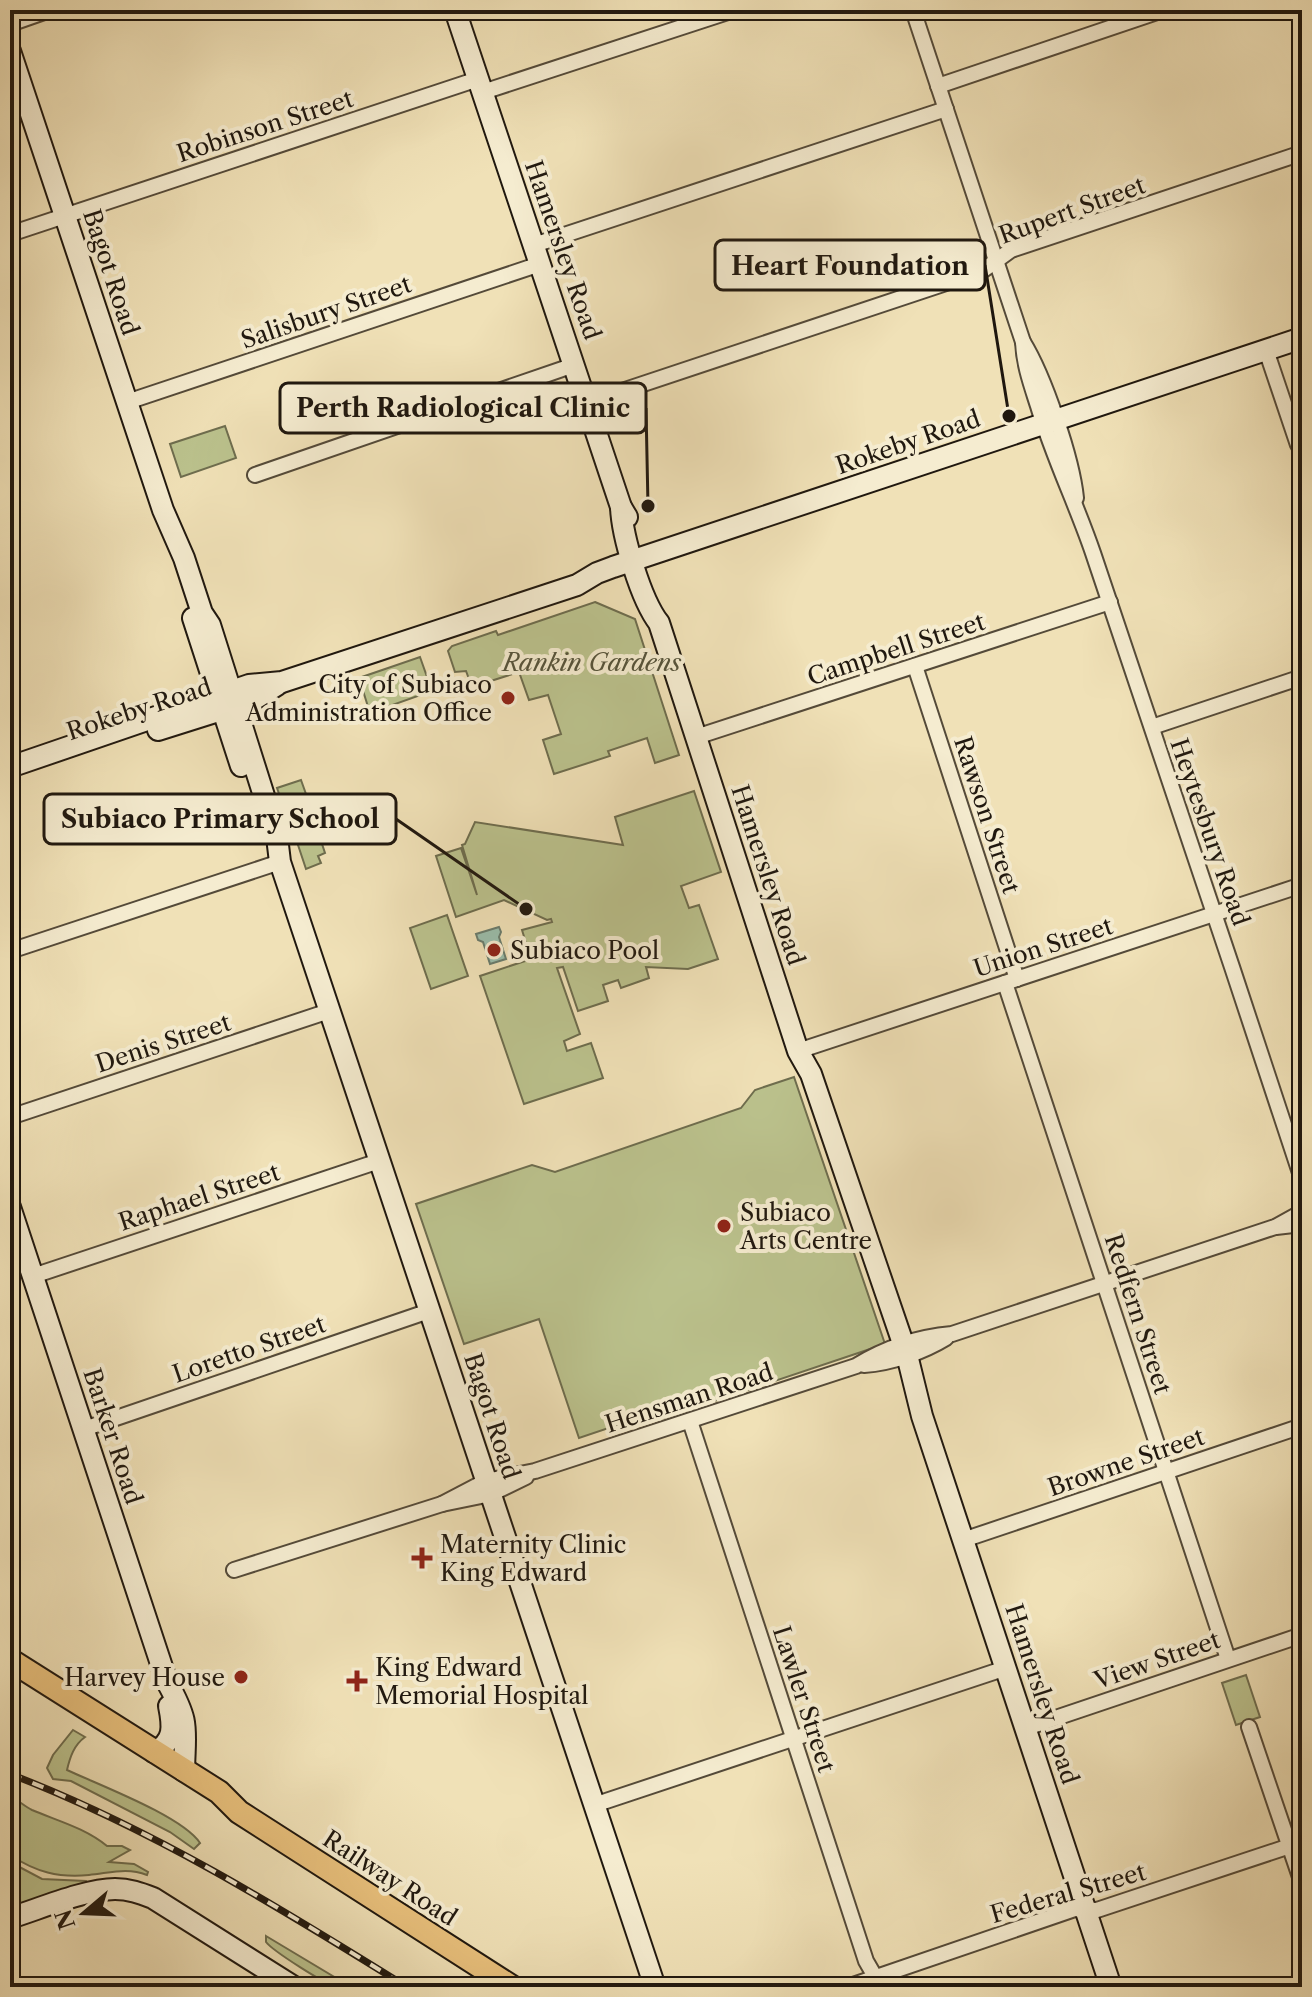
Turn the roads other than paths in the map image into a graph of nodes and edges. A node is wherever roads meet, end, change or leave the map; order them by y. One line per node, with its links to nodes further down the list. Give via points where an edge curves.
1 (50, 10): 6 (street)
2 (455, 10): 8 (main road, Hamersley Road)
3 (734, 10): 8 (street, Robinson Street)
4 (913, 10): 9 (street, Heytesbury Road)
5 (1163, 10): 9 (street)
6 (10, 24)
7 (10, 51): 12 (main road, Bagot Road)
8 (480, 86): 12 (street, Robinson Street); 14 (main road, Hamersley Road)
9 (938, 86): 10 (street, Heytesbury Road)
10 (946, 109): 14 (street, Salisbury Street); 15 (street, Heytesbury Road)
11 (1302, 153): 15 (street, Rupert Street, via 1011,250)
12 (65, 215): 13 (street, Robinson Street); 20 (main road, Bagot Road)
13 (10, 234)
14 (537, 255): 19 (main road, Hamersley Road); 20 (street, Salisbury Street)
15 (996, 261): 21 (street, Rupert Street, via 982,271); 22 (street, Heytesbury Road, via 1023,342 1024,361)
16 (1302, 338): 18 (main road, Rokeby Road)
17 (1302, 349): 18 (main road, Rokeby Road)
18 (1268, 355): 22 (main road, Rokeby Road); 23 (street)
19 (574, 365): 21 (main road, Hamersley Road); 24 (street)
20 (127, 402): 29 (main road, Bagot Road, via 210,625)
21 (586, 403): 25 (main road, Hamersley Road, via 631,523)
22 (1051, 427): 25 (main road, Rokeby Road); 26 (street, Heytesbury Road, via 1074,480 1077,505)
23 (1298, 445)
24 (255, 475)
25 (640, 564): 29 (main road, Rokeby Road, via 601,583 577,585 282,682 249,685); 31 (main road, Hamersley Road, via 651,613 659,623)
26 (1110, 602): 27 (street, Campbell Street); 30 (street, Heytesbury Road)
27 (915, 666): 31 (street, Campbell Street); 38 (street, Rawson Street)
28 (1302, 677): 30 (street)
29 (227, 700): 32 (main road, Rokeby Road); 33 (main road, Rokeby Road); 34 (main road, Bagot Road, via 277,837)
30 (1152, 727): 36 (street, Heytesbury Road)
31 (696, 737): 40 (main road, Hamersley Road)
32 (10, 767)
33 (10, 779)
34 (280, 862): 37 (street); 39 (main road, Bagot Road)
35 (1302, 885): 36 (street, Union Street)
36 (1214, 914): 38 (street, Union Street); 43 (street, Heytesbury Road)
37 (10, 951)
38 (1011, 981): 40 (street, Union Street); 50 (street, Redfern Street)
39 (329, 1011): 41 (street, Denis Street); 42 (main road, Bagot Road)
40 (798, 1051): 52 (main road, Hamersley Road, via 811,1074)
41 (10, 1117)
42 (379, 1161): 49 (street, Raphael Street); 51 (main road, Bagot Road)
43 (1301, 1175): 44 (street, Heytesbury Road)
44 (1302, 1195)
45 (10, 1207): 49 (main road, Barker Road)
46 (1302, 1212): 48 (street, Hensman Road)
47 (1302, 1224): 48 (street, Hensman Road)
48 (1275, 1227): 50 (street, Hensman Road)
49 (33, 1276): 55 (main road, Barker Road)
50 (1105, 1284): 52 (street, Hensman Road, via 952,1334 929,1336); 56 (street, Redfern Street)
51 (429, 1311): 55 (street, Loretto Street); 57 (main road, Bagot Road)
52 (900, 1351): 53 (street, Hensman Road, via 876,1365 856,1366); 58 (main road, Hamersley Road)
53 (690, 1421): 57 (street, Hensman Road); 67 (street, Lawler Street)
54 (1302, 1426): 56 (street, Browne Street)
55 (84, 1429): 64 (main road, Barker Road)
56 (1166, 1472): 58 (street, Browne Street); 61 (street, Redfern Street)
57 (488, 1487): 59 (street, Hensman Road); 70 (main road, Bagot Road)
58 (963, 1540): 63 (main road, Hamersley Road)
59 (234, 1570)
60 (1302, 1635): 61 (street, View Street)
61 (1228, 1659): 66 (street, View Street)
62 (13, 1667): 68 (main road, Railway Road); 71 (main road, Railway Road, via 210,1802)
63 (1006, 1668): 66 (main road, Hamersley Road); 67 (street)
64 (167, 1682): 68 (main road, Barker Road, via 172,1733); 69 (main road, Barker Road, via 186,1725)
65 (1249, 1727): 72 (street)
66 (1026, 1728): 74 (main road, Hamersley Road)
67 (794, 1739): 70 (street); 76 (street, Lawler Street, via 866,1961)
68 (154, 1752): 69 (main road, Railway Road)
69 (184, 1771): 71 (main road, Railway Road, via 219,1792)
70 (594, 1805): 79 (main road, Bagot Road)
71 (239, 1812): 78 (main road, Railway Road)
72 (1296, 1844): 73 (street); 74 (street, Federal Street)
73 (1302, 1883)
74 (1086, 1910): 76 (street, Federal Street, via 1075,1909); 81 (main road, Hamersley Road)
75 (10, 1918): 77 (main road, via 98,1891 132,1890)
76 (878, 1982): 80 (street, Federal Street)
77 (294, 1987)
78 (512, 1987)
79 (655, 1987)
80 (847, 1987)
81 (1111, 1987)

